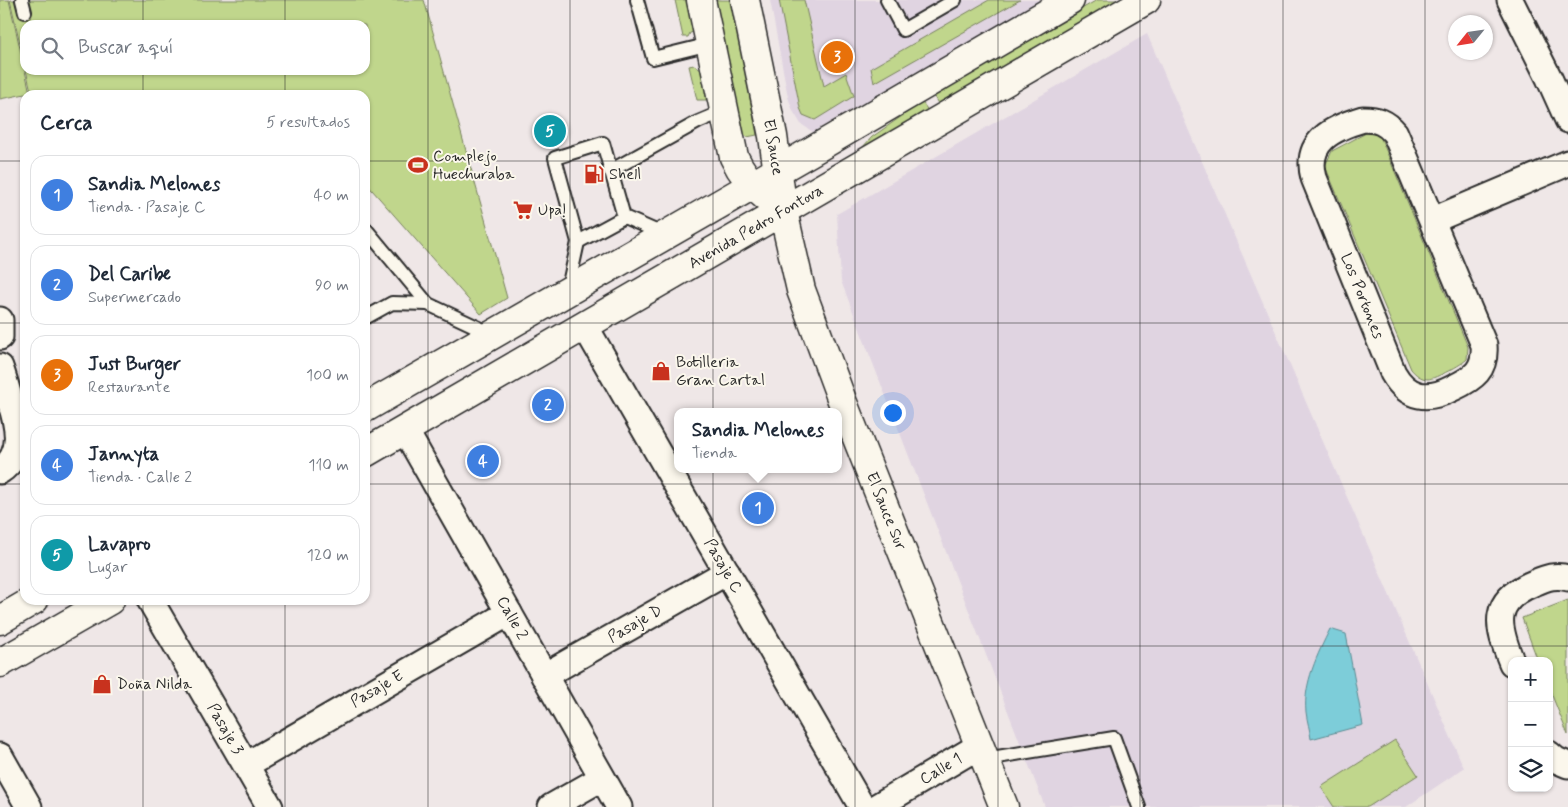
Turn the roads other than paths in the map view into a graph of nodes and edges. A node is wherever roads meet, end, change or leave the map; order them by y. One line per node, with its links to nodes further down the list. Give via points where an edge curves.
1 (637, 0): 9 (lane, via 653,58)
2 (701, 0): 9 (street, El Sauce)
3 (745, 0): 14 (street, El Sauce)
4 (887, 0): 5 (lane, via 903,30)
5 (955, 0)
6 (1070, 0): 14 (street)
7 (1146, 0): 17 (street, Avenida Pedro Fontova)
8 (1510, 0): 10 (street)
9 (710, 44): 11 (street, El Sauce)
10 (1559, 73): 12 (street)
11 (724, 110): 15 (lane); 16 (street, El Sauce, via 734,157)
12 (1568, 120)
13 (1568, 163): 19 (street)
14 (778, 170): 16 (street); 17 (street, El Sauce)
15 (610, 171): 18 (lane); 22 (lane, via 603,143 554,158)
16 (751, 186): 17 (street, El Sauce); 21 (street)
17 (783, 211): 27 (street, Avenida Pedro Fontova); 45 (street, El Sauce Sur, via 802,290 817,334)
18 (624, 217): 21 (lane); 22 (lane)
19 (1433, 220): 19 (street, Los Portones, via 1395,132 1389,126 1381,121 1363,119 1332,132 1319,143 1312,160 1314,178 1398,381 1413,394 1422,396 1439,394 1466,382 1479,370 1485,353 1482,337)
20 (370, 234): 24 (lane)
21 (665, 235): 23 (street)
22 (578, 242): 23 (lane)
23 (567, 292): 28 (street)
24 (428, 304): 25 (lane, via 392,304); 28 (lane)
25 (370, 315)
26 (0, 320): 29 (street)
27 (585, 326): 32 (street, Avenida Pedro Fontova); 35 (street, Pasaje C)
28 (494, 335): 31 (street)
29 (0, 337)
30 (0, 367): 34 (street, via 18,442 12,461)
31 (370, 405)
32 (405, 430): 33 (street, Avenida Pedro Fontova); 40 (street, Calle 2)
33 (370, 450)
34 (0, 472)
35 (727, 572): 44 (street, Pasaje D); 55 (street, Pasaje C)
36 (1568, 578): 42 (street, via 1553,576 1544,579 1520,589 1506,603 1500,632)
37 (26, 605): 41 (street)
38 (101, 605): 43 (street)
39 (153, 605): 48 (street, Pasaje 3)
40 (509, 613): 44 (street, Calle 2); 48 (street, Pasaje E)
41 (0, 620)
42 (1510, 657)
43 (0, 664)
44 (544, 676): 50 (street, Calle 2)
45 (982, 752): 56 (street, Calle 1); 57 (street, El Sauce Sur); 58 (lane, via 1114,738)
46 (0, 756): 51 (street)
47 (1553, 757): 49 (street)
48 (246, 765): 52 (street, Pasaje 3)
49 (1568, 765)
50 (602, 778): 53 (street); 54 (street, Calle 2)
51 (29, 807)
52 (270, 807)
53 (551, 807)
54 (619, 807)
55 (862, 807)
56 (876, 807)
57 (1004, 807)
58 (1138, 807)

